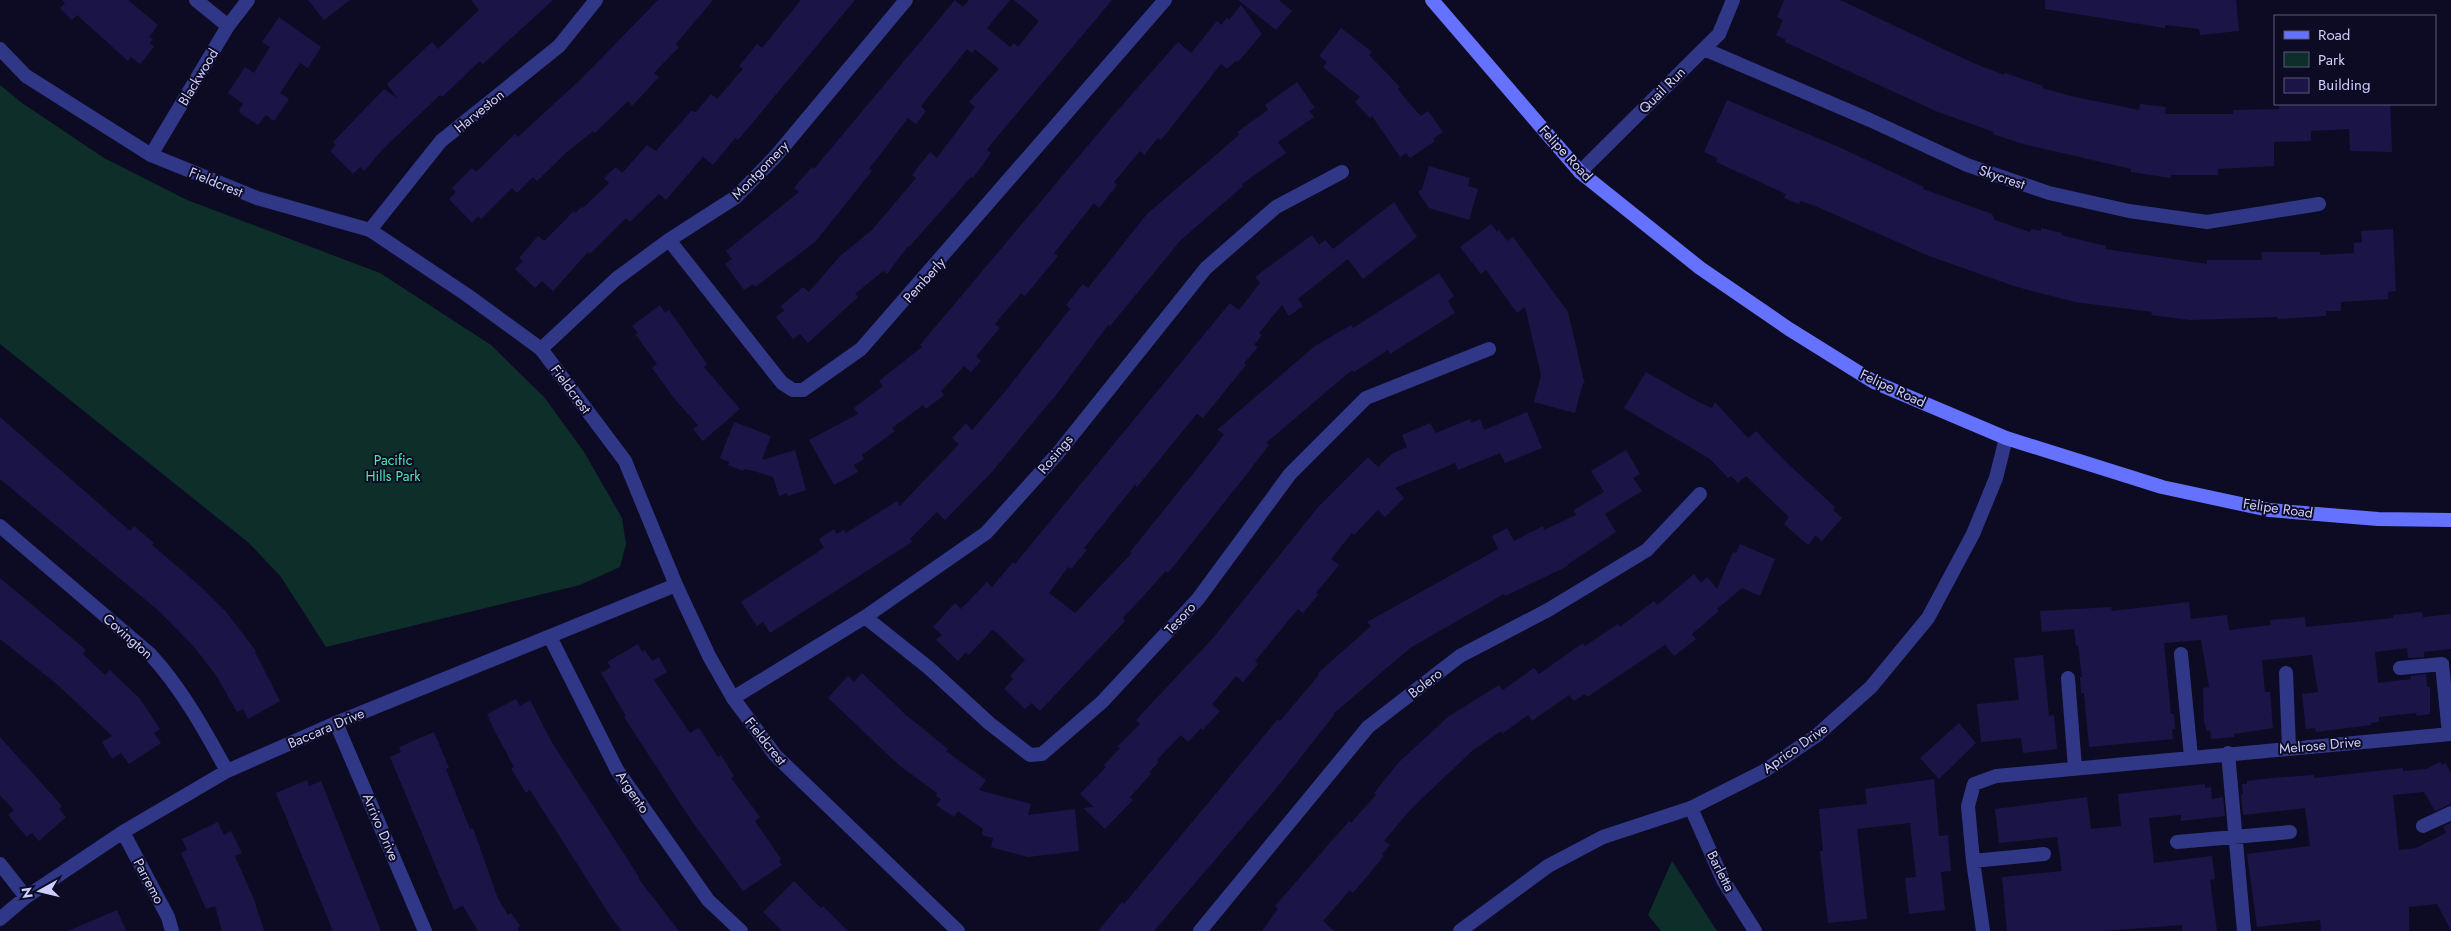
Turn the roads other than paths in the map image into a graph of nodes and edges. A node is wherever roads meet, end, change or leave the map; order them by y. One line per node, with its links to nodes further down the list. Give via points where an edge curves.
1 (196, 0): 8 (street)
2 (248, 0): 8 (street, Blackwood)
3 (596, 0): 15 (street, Harveston, via 559,46 441,142)
4 (906, 0): 16 (street, Montgomery, via 775,157 736,197)
5 (1165, 0): 16 (street, Pemberly, via 862,350 803,390 793,390 782,384)
6 (1432, 0): 13 (main road, Felipe Road)
7 (1733, 0): 10 (street, Quail Run, via 1720,34)
8 (228, 26): 11 (street, Blackwood)
9 (0, 49): 11 (street, Fieldcrest, via 26,76)
10 (1704, 49): 13 (street, Quail Run); 14 (street, Skycrest, via 1967,165 2049,193 2129,211 2207,222)
11 (151, 156): 15 (street, Fieldcrest, via 257,198)
12 (1342, 172): 24 (street, Rosings, via 1276,207 1206,268 1058,453 986,533)
13 (1580, 172): 19 (main road, Felipe Road, via 1700,268 1789,329 1874,382)
14 (2319, 204)
15 (370, 230): 17 (street, Fieldcrest)
16 (669, 240): 17 (street, Montgomery, via 616,279)
17 (541, 349): 23 (street, Fieldcrest, via 624,461)
18 (1489, 349): 24 (street, Tesoro, via 1366,398 1290,474 1198,598 1102,702 1042,754 1030,754 996,728)
19 (2006, 438): 21 (main road, Felipe Road, via 2162,487 2269,510 2378,519); 39 (street, Aprico Drive, via 1996,478 1977,524 1928,618 1871,687 1816,736 1764,771)
20 (1700, 494): 55 (street, Bolero, via 1647,550 1548,610 1460,656 1368,727)
21 (2451, 520)
22 (0, 526): 38 (street, Covington, via 159,664 192,706)
23 (676, 585): 25 (street, Baccara Drive); 31 (street, Fieldcrest, via 709,656)
24 (865, 617): 31 (street, Rosings)
25 (550, 636): 32 (street, Baccara Drive); 53 (street, Argento, via 617,770 708,900)
26 (2181, 654): 36 (street)
27 (2446, 663): 28 (street, Melrose Drive); 33 (street, Melrose Drive)
28 (2400, 668)
29 (2286, 673): 34 (street)
30 (2068, 678): 37 (street)
31 (733, 698): 54 (street, Fieldcrest, via 775,755)
32 (336, 723): 38 (street, Baccara Drive); 52 (street, Arrivo Drive)
33 (2450, 734): 34 (street, Melrose Drive)
34 (2290, 748): 35 (street, Melrose Drive)
35 (2228, 753): 36 (street, Melrose Drive); 44 (street)
36 (2190, 757): 37 (street, Melrose Drive)
37 (2075, 768): 47 (street, Melrose Drive, via 1996,776 1974,784 1968,806)
38 (227, 771): 42 (street, Baccara Drive)
39 (1691, 808): 56 (street, Aprico Drive, via 1603,837 1548,866); 57 (street, Barletta, via 1723,880)
40 (2451, 813): 41 (street)
41 (2423, 826)
42 (123, 832): 49 (street, Baccara Drive); 51 (street, Parremo, via 168,917)
43 (2290, 832): 44 (street)
44 (2234, 837): 45 (street); 59 (street)
45 (2177, 842)
46 (2044, 854): 47 (street)
47 (1973, 861): 58 (street, Melrose Drive)
48 (0, 864): 49 (street)
49 (26, 897): 50 (street, Baccara Drive)
50 (0, 919)
51 (172, 931)
52 (425, 931)
53 (741, 931)
54 (958, 931)
55 (1200, 931)
56 (1460, 931)
57 (1755, 931)
58 (1983, 931)
59 (2244, 931)

